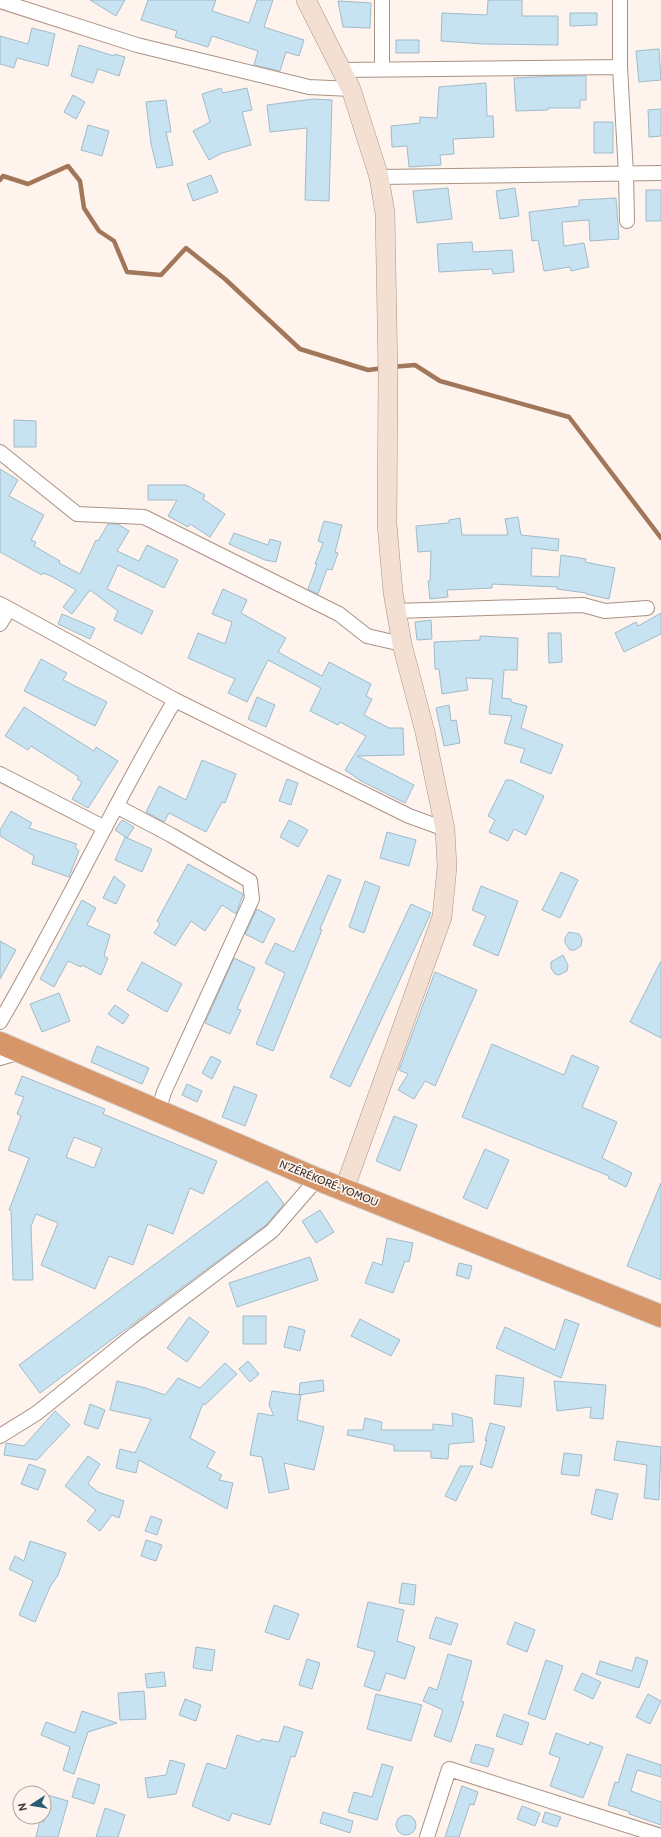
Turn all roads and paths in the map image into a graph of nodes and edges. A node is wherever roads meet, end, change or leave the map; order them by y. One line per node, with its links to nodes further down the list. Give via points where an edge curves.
1 (306, 0): 6 (street)
2 (382, 0): 7 (street)
3 (620, 0): 5 (street)
4 (0, 1): 8 (street, via 144,47 309,88)
5 (620, 67): 7 (street); 10 (street)
6 (341, 70): 7 (street); 8 (street)
7 (382, 70)
8 (351, 89): 11 (street)
9 (661, 173): 10 (street)
10 (626, 174): 11 (street); 12 (street)
11 (379, 177): 16 (street, via 385,213 387,524)
12 (627, 221)
13 (0, 452): 18 (street, via 77,514 144,517 339,614 367,636)
14 (4, 607): 17 (street); 19 (street)
15 (647, 608): 16 (street, via 605,611 583,605)
16 (396, 611): 18 (street)
17 (0, 624)
18 (402, 644): 23 (street, via 425,732)
19 (175, 700): 21 (street); 23 (street, via 410,816)
20 (0, 774): 22 (street)
21 (116, 806): 22 (street); 27 (street, via 250,881 252,899 164,1092)
22 (105, 828): 24 (street, via 37,958)
23 (445, 828): 29 (street, via 447,867 442,917)
24 (0, 1022)
25 (0, 1043): 26 (highway, N'ZÉRÉKORÉ-YOMOU)
26 (10, 1055): 27 (highway, N'ZÉRÉKORÉ-YOMOU)
27 (158, 1112): 28 (highway, N'ZÉRÉKORÉ-YOMOU)
28 (317, 1179): 29 (highway, N'ZÉRÉKORÉ-YOMOU); 31 (street, via 272,1231 120,1346 37,1413)
29 (344, 1190): 30 (highway, N'ZÉRÉKORÉ-YOMOU)
30 (661, 1316)
31 (0, 1436)
32 (661, 1836): 33 (street, via 449,1769)
33 (427, 1837)

